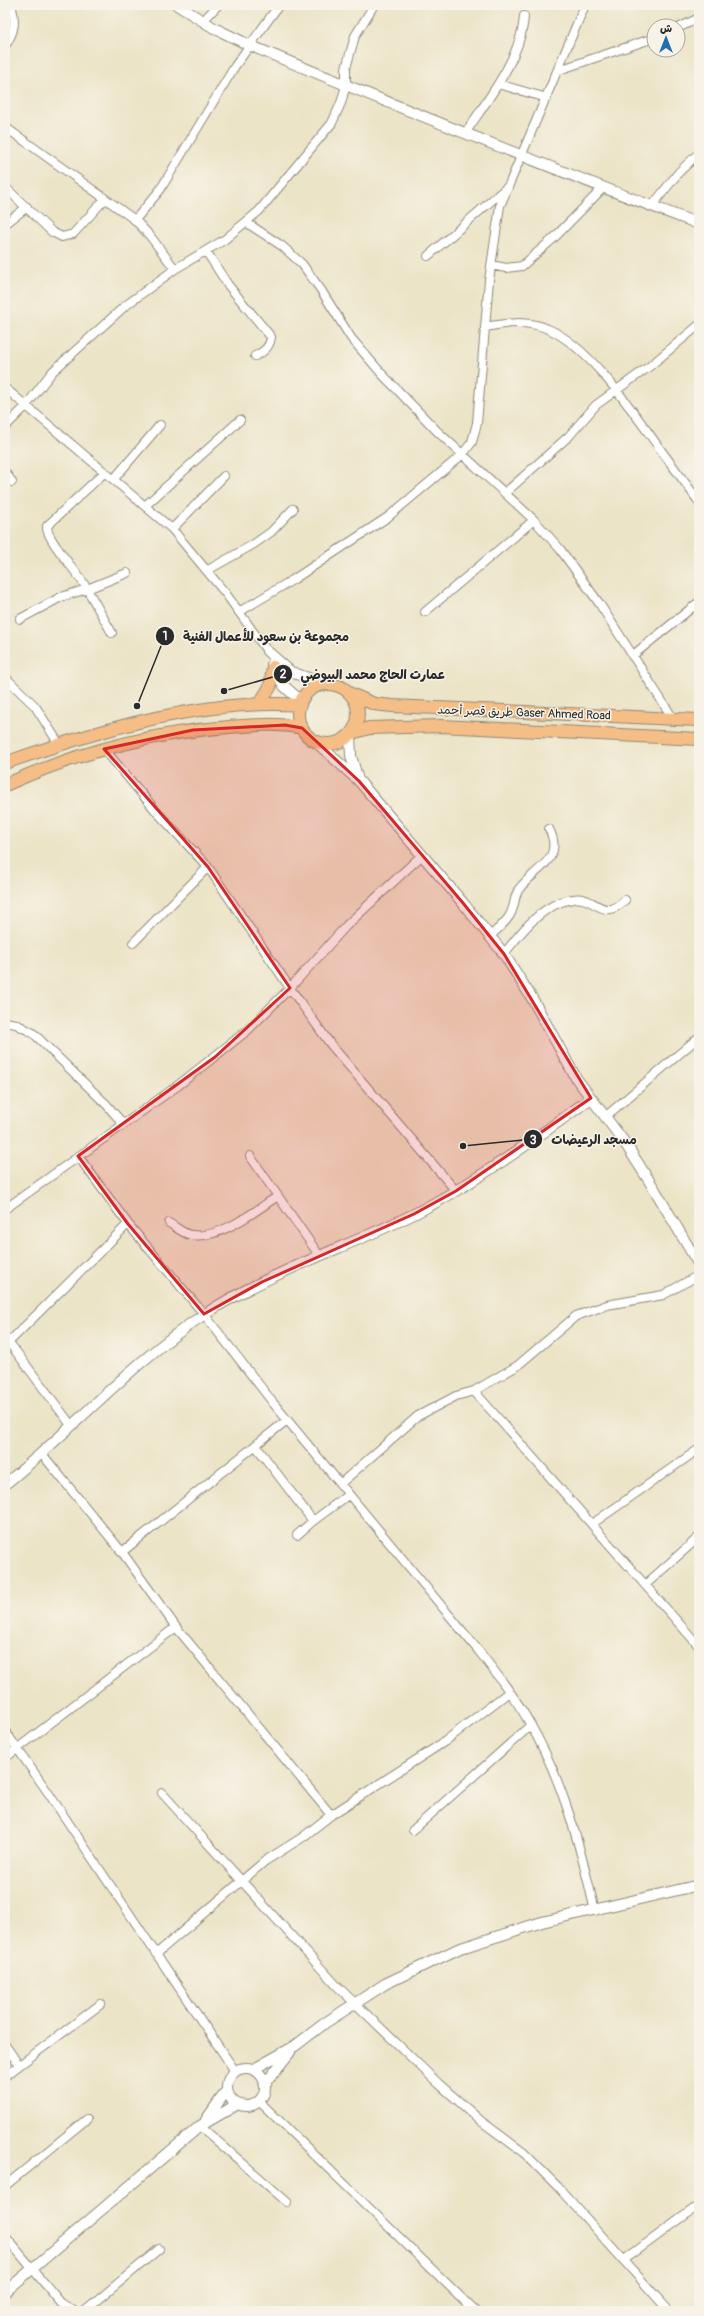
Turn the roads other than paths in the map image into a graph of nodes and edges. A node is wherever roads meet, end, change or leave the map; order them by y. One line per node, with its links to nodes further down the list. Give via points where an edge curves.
1 (11, 5): 13 (street, via 15,25)
2 (177, 5): 9 (street)
3 (218, 5): 9 (street)
4 (279, 5): 12 (street)
5 (374, 5): 16 (street, via 354,40 346,68)
6 (585, 5): 14 (street)
7 (524, 16): 15 (street, via 521,37)
8 (699, 18): 10 (street)
9 (203, 21): 12 (street)
10 (686, 24)
11 (646, 41): 14 (street)
12 (249, 45): 16 (street); 28 (street, via 160,190)
13 (5, 46)
14 (559, 70): 17 (street)
15 (498, 84): 17 (street); 19 (street)
16 (346, 86): 19 (street); 29 (street, via 332,123)
17 (547, 98): 21 (street)
18 (5, 128): 25 (street)
19 (466, 132): 21 (street)
20 (699, 153): 26 (street, via 679,172)
21 (523, 154): 23 (street); 24 (street)
22 (5, 187): 27 (street)
23 (508, 187): 33 (street); 34 (street, via 496,223)
24 (602, 189): 26 (street); 34 (street, via 554,238 522,266 506,268)
25 (105, 198): 27 (street, via 73,234 66,237 57,236); 28 (street)
26 (652, 206): 31 (street)
27 (27, 208): 30 (street)
28 (135, 220): 35 (street)
29 (247, 223): 32 (street); 45 (street, via 282,246 302,264 351,338 412,407)
30 (5, 224)
31 (699, 224)
32 (206, 251): 35 (street); 38 (street, via 228,285 271,337 264,352)
33 (428, 256)
34 (491, 265): 37 (street)
35 (175, 269): 41 (street, via 125,306 80,345 52,372)
36 (699, 325): 40 (street)
37 (485, 328): 40 (street, via 516,323 547,328 575,346); 45 (street, via 477,423 472,442)
38 (255, 356)
39 (5, 388): 41 (street)
40 (617, 390): 51 (street, via 596,405 569,436); 52 (street)
41 (26, 407): 44 (street); 47 (street)
42 (240, 420): 53 (street)
43 (160, 425): 49 (street)
44 (5, 427)
45 (462, 454): 51 (street); 61 (street, via 388,517)
46 (5, 472): 50 (street)
47 (105, 472): 49 (street); 59 (street, via 47,526 50,537 82,578)
48 (224, 476): 56 (street)
49 (114, 479): 53 (street)
50 (12, 482)
51 (505, 493): 55 (street)
52 (699, 502)
53 (146, 505): 56 (street)
54 (293, 509): 57 (street, via 271,532)
55 (534, 520): 62 (street); 66 (street, via 575,570)
56 (172, 530): 57 (street)
57 (208, 570): 61 (street)
58 (127, 573): 59 (street)
59 (87, 589): 63 (street, via 61,596); 64 (street)
60 (699, 602): 66 (street)
61 (239, 612): 65 (street)
62 (426, 612)
63 (20, 619)
64 (112, 633)
65 (267, 651): 67 (street); 69 (street, via 291,672)
66 (632, 656): 73 (street)
67 (273, 667): 71 (main road, via 270,687); 72 (street, via 284,686)
68 (5, 676): 79 (street, via 35,706)
69 (325, 684): 70 (main road, via 339,686); 72 (main road, via 307,693)
70 (351, 694): 73 (main road, طريق قصر أحمد Gaser Ahmed Road, via 374,704 392,706); 76 (main road, via 359,713 357,724)
71 (260, 703): 72 (main road); 79 (main road, via 143,721)
72 (300, 703): 75 (main road, via 298,717)
73 (674, 720): 74 (main road, طريق قصر أحمد Gaser Ahmed Road)
74 (699, 720)
75 (302, 728): 78 (main road); 80 (main road, via 285,725 193,730)
76 (351, 734): 77 (main road, طريق قصر أحمد Gaser Ahmed Road, via 369,728 441,726); 78 (main road, via 344,740 330,744); 82 (street, via 351,756)
77 (699, 739)
78 (316, 742): 82 (street)
79 (59, 744): 81 (main road)
80 (104, 749): 83 (main road, via 42,768); 86 (street)
81 (5, 763)
82 (359, 781): 85 (street)
83 (5, 785)
84 (549, 829): 88 (street, via 554,838 553,854 520,889 504,924)
85 (422, 855): 88 (street); 91 (street, via 346,926)
86 (208, 867): 89 (street); 91 (street)
87 (625, 900): 90 (street, via 611,910 602,910 582,898 572,898 556,904 528,924)
88 (490, 936): 90 (street)
89 (133, 943)
90 (504, 954): 94 (street, via 576,1078)
91 (290, 988): 96 (street, via 248,1030 215,1057); 99 (street, via 350,1070)
92 (5, 1022): 96 (street, via 16,1024 33,1033)
93 (699, 1037): 95 (street)
94 (591, 1098): 95 (street); 99 (street)
95 (605, 1117): 105 (street, via 655,1190)
96 (123, 1124): 97 (street)
97 (78, 1156): 101 (street); 103 (street)
98 (250, 1156): 100 (street)
99 (456, 1191): 104 (street, via 414,1214)
100 (278, 1196): 102 (street, via 228,1228 207,1234 191,1235); 104 (street)
101 (5, 1209)
102 (169, 1223)
103 (128, 1224): 107 (street); 108 (street)
104 (319, 1255): 107 (street)
105 (699, 1265)
106 (699, 1275): 109 (street, via 663,1295 607,1305 576,1316 517,1366)
107 (204, 1314): 110 (street); 111 (street, via 170,1339)
108 (7, 1340): 111 (street)
109 (474, 1391): 116 (street, via 456,1396 418,1416); 119 (street)
110 (287, 1420): 112 (street); 116 (street)
111 (71, 1425): 114 (street)
112 (256, 1446): 118 (street); 122 (street)
113 (699, 1449): 119 (street)
114 (42, 1454): 115 (street); 122 (street)
115 (5, 1484)
116 (340, 1484): 117 (street)
117 (348, 1495): 118 (street); 126 (street, via 478,1650)
118 (313, 1522): 120 (street)
119 (592, 1524): 123 (street)
120 (298, 1535)
121 (699, 1537): 123 (street)
122 (122, 1552): 124 (street)
123 (645, 1585): 125 (street)
124 (176, 1627): 129 (street); 132 (street)
125 (699, 1646)
126 (509, 1692): 127 (street); 132 (street, via 444,1742)
127 (531, 1725): 133 (street); 136 (street, via 544,1749 573,1824)
128 (5, 1731): 129 (street)
129 (17, 1748): 130 (street); 137 (street)
130 (5, 1758)
131 (162, 1793): 134 (street)
132 (331, 1815): 134 (street)
133 (413, 1830)
134 (241, 1879): 137 (street); 138 (street, via 294,1940)
135 (699, 1885): 136 (street)
136 (595, 1911): 138 (street, via 542,1922 458,1949 385,1984)
137 (156, 1954): 144 (street)
138 (355, 2003): 141 (street); 157 (street, via 438,2083 524,2154)
139 (101, 2004): 142 (street)
140 (5, 2045): 142 (street)
141 (295, 2046): 143 (street); 146 (street)
142 (19, 2065): 145 (street)
143 (254, 2069): 144 (street); 146 (street, via 261,2075)
144 (235, 2071): 147 (street, via 228,2080)
145 (5, 2076)
146 (265, 2084): 148 (street, via 263,2096)
147 (227, 2090): 149 (street, via 231,2099); 151 (street)
148 (259, 2101): 149 (street, via 249,2106); 162 (street)
149 (238, 2104): 151 (street)
150 (87, 2119): 152 (street)
151 (202, 2125): 153 (street); 158 (street)
152 (5, 2186)
153 (287, 2202)
154 (699, 2205): 157 (street)
155 (5, 2236): 158 (street)
156 (159, 2250): 161 (street)
157 (624, 2260): 163 (street)
158 (33, 2267): 159 (street); 160 (street, via 62,2303)
159 (5, 2292)
160 (74, 2311)
161 (85, 2311)
162 (475, 2311)
163 (669, 2311)

